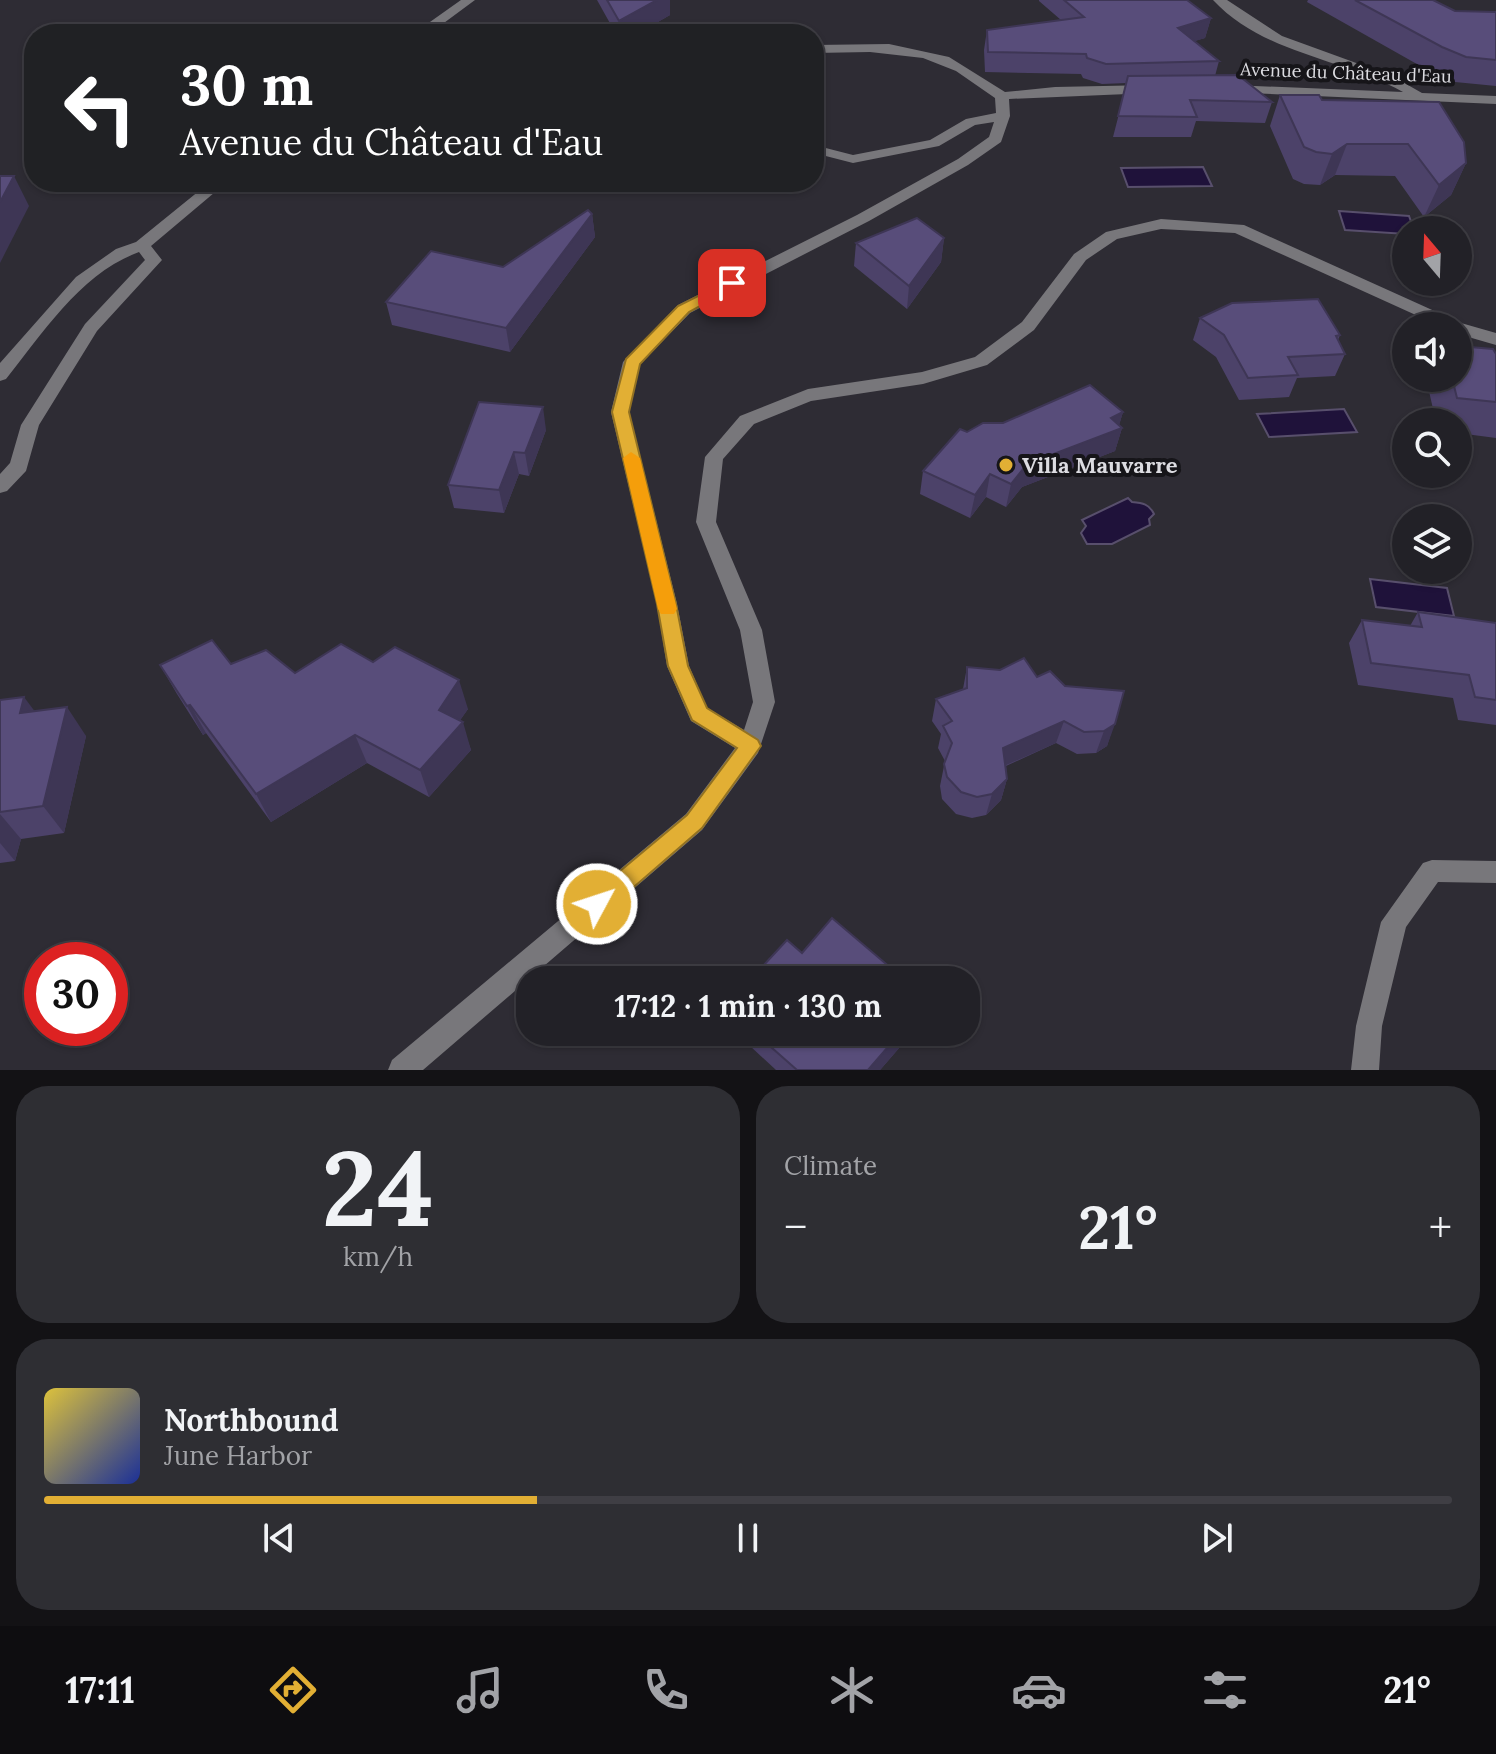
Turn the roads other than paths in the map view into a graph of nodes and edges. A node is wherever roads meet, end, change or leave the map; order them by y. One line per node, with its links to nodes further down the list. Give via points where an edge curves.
1 (469, 0): 3 (street)
2 (1219, 0): 7 (street, via 1242,20 1297,47 1393,80)
3 (434, 24)
4 (824, 49): 8 (street, via 919,52 959,67)
5 (1163, 88): 8 (street)
6 (1208, 89): 7 (street, Avenue du Château d'Eau)
7 (1418, 95): 9 (street, Avenue du Château d'Eau)
8 (1002, 96): 10 (street)
9 (1496, 100)
10 (1003, 116): 11 (street, via 971,122 934,143 853,159); 19 (street, via 996,139 963,162 684,309 632,362 620,412 678,666 699,714)
11 (824, 152)
12 (207, 192): 13 (street)
13 (142, 245): 17 (street, via 121,250 97,268); 18 (street, via 154,260 91,328 30,425 19,466)
14 (1423, 312): 19 (street, via 1238,228 1161,224 1112,235 1080,257 1028,326 981,361 923,378 808,395 747,420 714,457 706,522 751,630 764,702)
15 (1472, 332): 16 (street)
16 (1496, 339)
17 (0, 375)
18 (0, 486)
19 (750, 746): 21 (street, via 694,822)
20 (1496, 872): 22 (street, via 1432,871 1394,922 1369,1026)
21 (402, 1070)
22 (1365, 1070)

